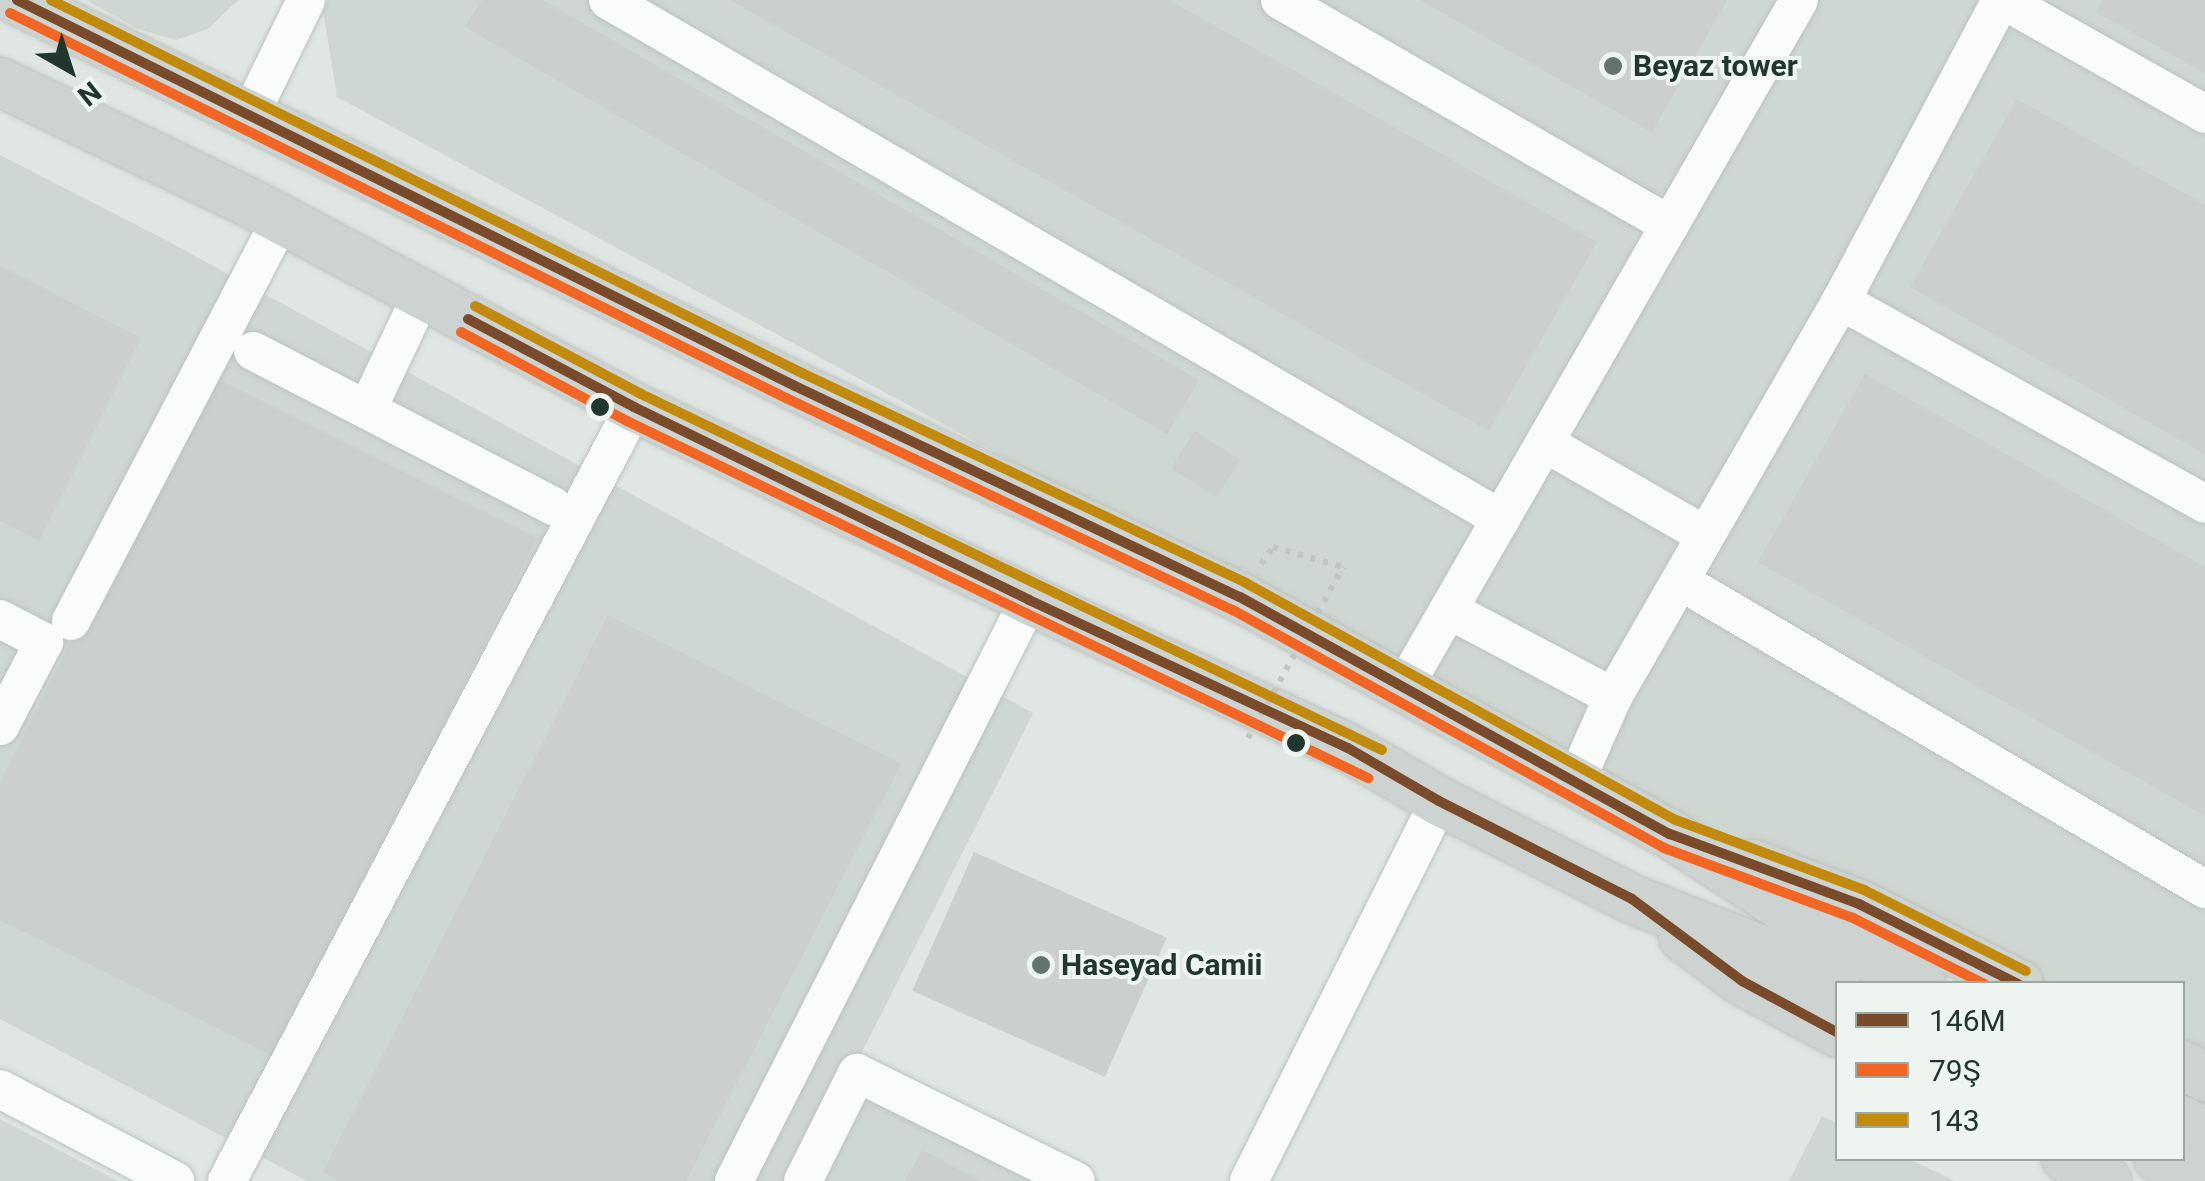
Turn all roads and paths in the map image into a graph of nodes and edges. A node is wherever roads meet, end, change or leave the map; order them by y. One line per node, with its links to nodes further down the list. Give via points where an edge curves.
1 (16, 0): 9 (main road)
2 (306, 0): 9 (street)
3 (608, 0): 20 (street)
4 (1280, 0): 11 (street)
5 (1799, 0): 11 (street)
6 (2002, 0): 8 (street); 13 (street)
7 (0, 82): 10 (main road)
8 (2205, 114)
9 (250, 116): 28 (main road, via 1240,597)
10 (281, 219): 12 (main road); 27 (street)
11 (1670, 225): 17 (street)
12 (422, 294): 15 (main road); 16 (street)
13 (1841, 301): 18 (street); 21 (street)
14 (253, 351): 16 (street)
15 (634, 407): 24 (main road); 45 (street)
16 (368, 410): 19 (street)
17 (1545, 443): 20 (street); 21 (street)
18 (2205, 504)
19 (554, 506)
20 (1501, 519): 25 (street)
21 (1705, 534): 23 (street)
22 (1273, 546): 31 (path, bridge, via 1343,567)
23 (1680, 581): 29 (street); 35 (street)
24 (1028, 600): 33 (main road, via 1348,748); 46 (street)
25 (1449, 610): 28 (street); 29 (street)
26 (0, 619): 30 (street, via 44,642)
27 (71, 622)
28 (1404, 688): 32 (main road)
29 (1614, 696): 32 (street)
30 (0, 726)
31 (1248, 738)
32 (1574, 783): 34 (main road)
33 (1439, 801): 36 (main road); 49 (street)
34 (1670, 834): 37 (main road, via 1820,931); 38 (main road, via 1858,904)
35 (2205, 889)
36 (1632, 899): 39 (main road, via 1762,950); 40 (main road, via 1742,981)
37 (1915, 981)
38 (2013, 981)
39 (1835, 988)
40 (1835, 1031)
41 (0, 1089): 44 (street)
42 (2071, 1161): 50 (main road)
43 (2163, 1161): 51 (main road)
44 (175, 1181)
45 (227, 1181)
46 (734, 1181)
47 (803, 1181): 48 (street, via 857,1073)
48 (1076, 1181)
49 (1249, 1181)
50 (2107, 1181)
51 (2200, 1181)

